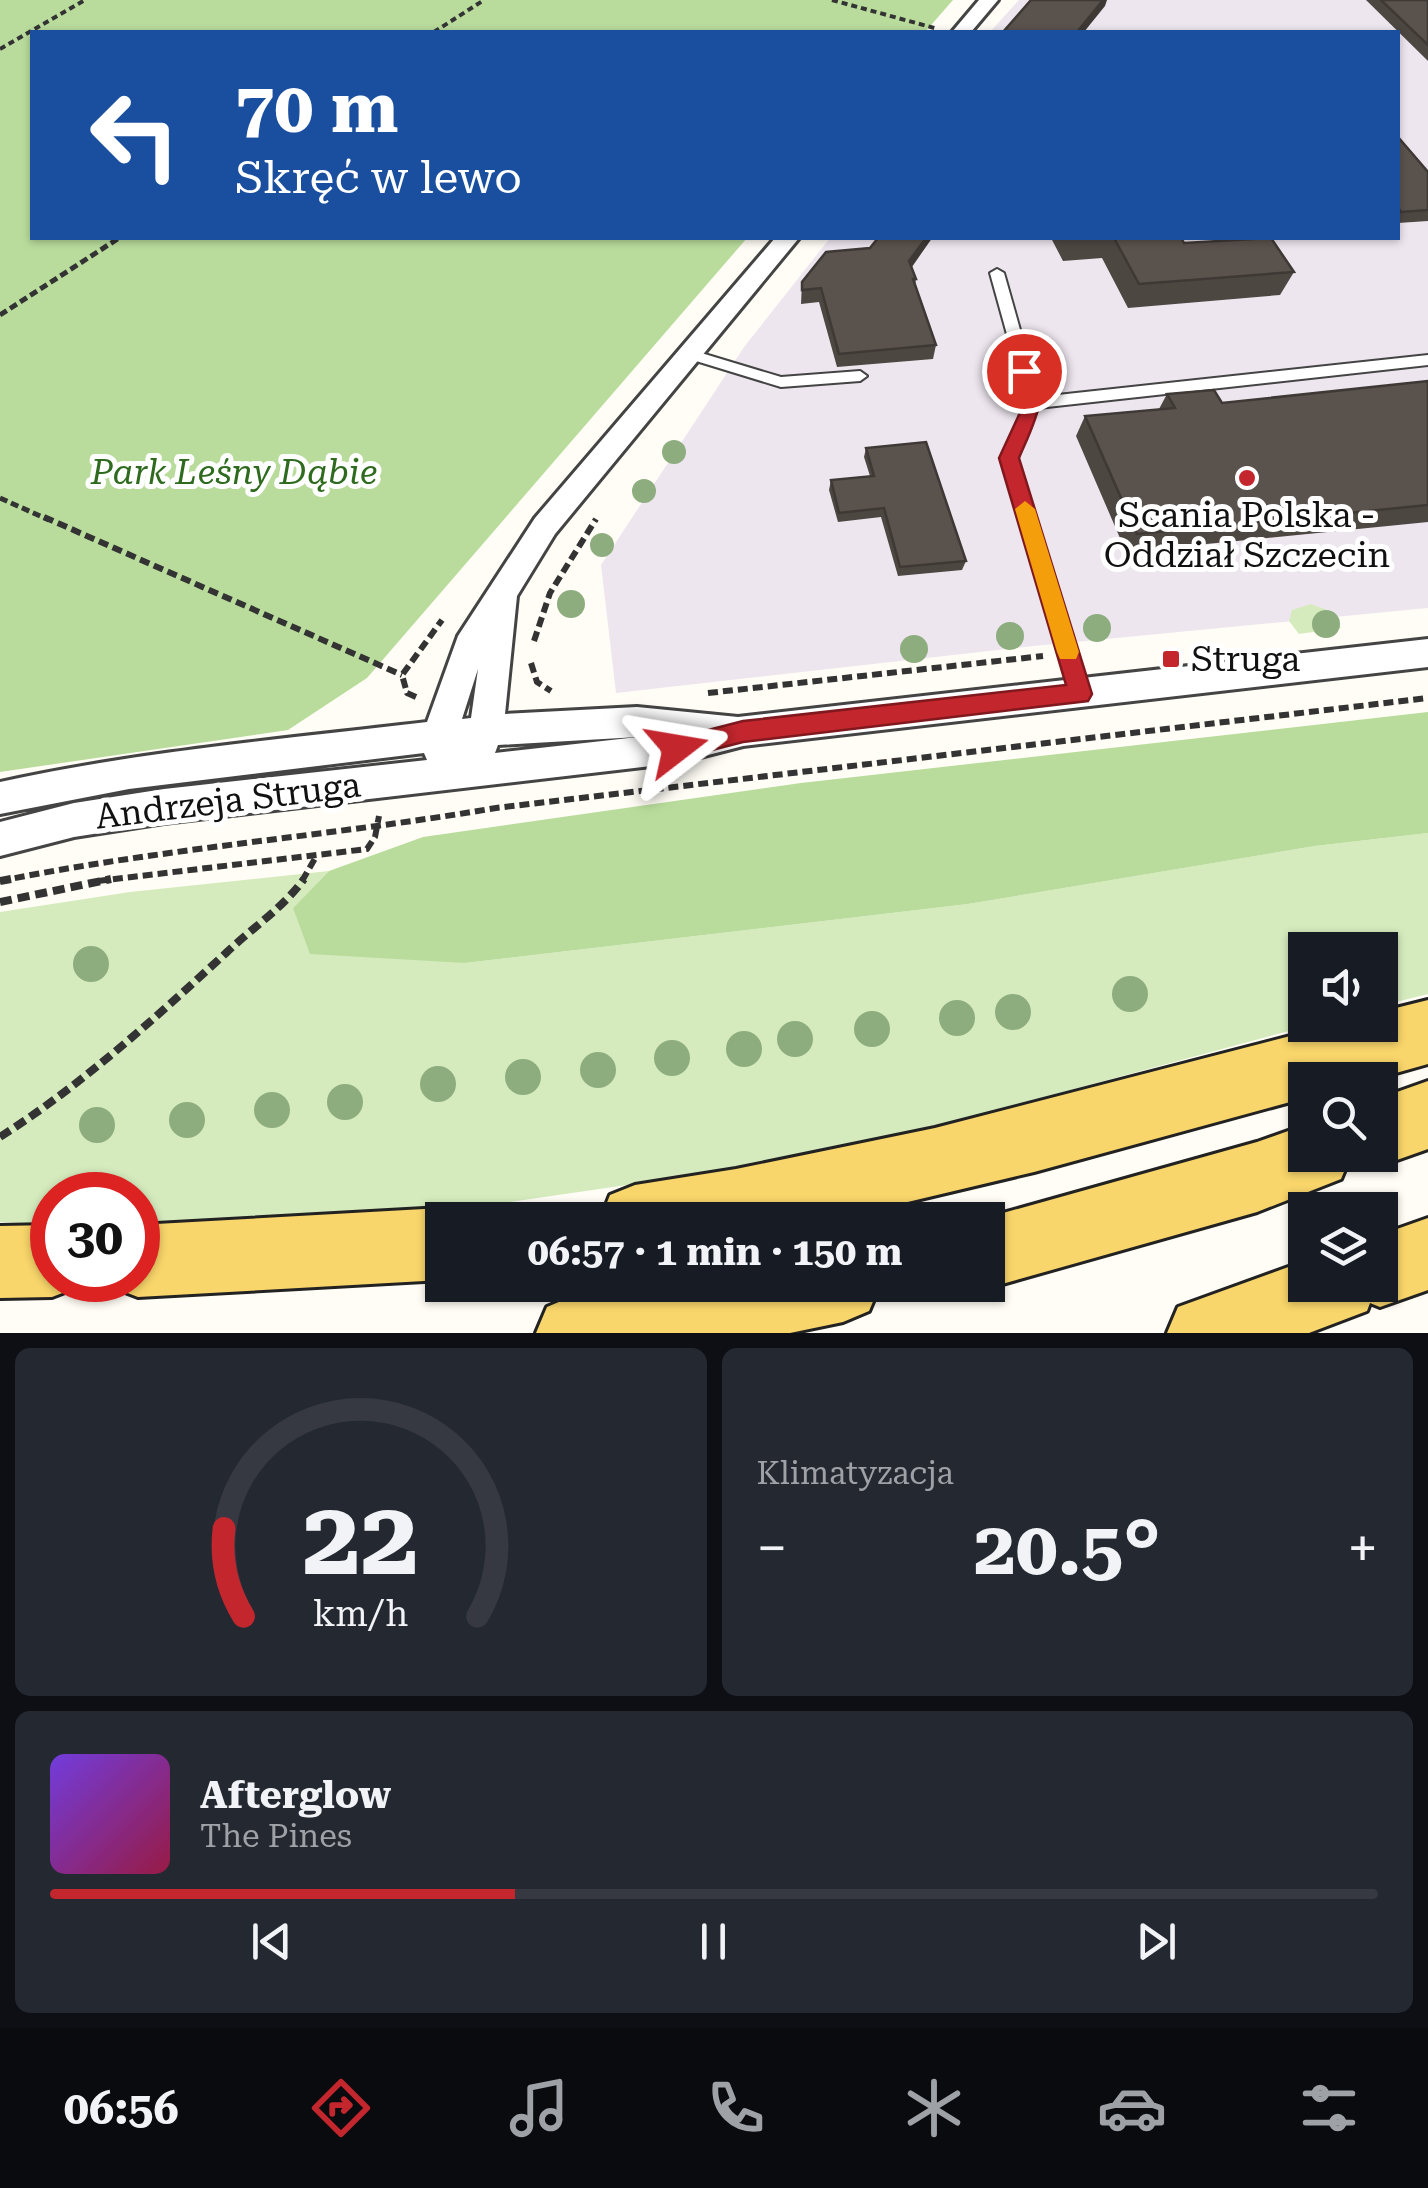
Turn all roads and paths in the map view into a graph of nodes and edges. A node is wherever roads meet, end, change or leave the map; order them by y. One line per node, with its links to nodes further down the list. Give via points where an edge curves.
1 (85, 0): 5 (path)
2 (484, 0): 6 (path)
3 (832, 0): 7 (path)
4 (988, 0): 8 (street)
5 (33, 30)
6 (437, 30)
7 (941, 30)
8 (964, 30)
9 (30, 32): 10 (path)
10 (0, 49)
11 (116, 240): 14 (path)
12 (785, 240): 15 (street)
13 (998, 273): 18 (lane)
14 (0, 315)
15 (688, 354): 17 (lane, via 782,382); 21 (street, via 545,526)
16 (1428, 360): 18 (lane)
17 (860, 376)
18 (1033, 404): 23 (lane, via 1009,458)
19 (0, 498): 24 (path)
20 (601, 513): 26 (path, via 550,592 531,655 537,682)
21 (503, 596): 30 (street); 31 (street, via 469,646)
22 (1428, 654): 27 (street, Andrzeja Struga)
23 (1069, 658): 25 (path, via 1039,655); 27 (lane)
24 (402, 675)
25 (702, 693)
26 (559, 694)
27 (1080, 694): 29 (street, Andrzeja Struga)
28 (1428, 698): 35 (path, via 496,808)
29 (743, 731): 30 (street, Andrzeja Struga, via 686,722); 32 (street, Andrzeja Struga, via 677,748)
30 (486, 732): 31 (street, Andrzeja Struga); 32 (street, via 478,753)
31 (439, 737): 32 (street, via 443,758); 33 (street, Andrzeja Struga, via 97,777)
32 (458, 773): 36 (street, Andrzeja Struga, via 164,806)
33 (0, 798)
34 (440, 806): 35 (path, via 376,816)
35 (376, 828): 37 (path, via 367,849); 38 (path, via 114,858)
36 (0, 839)
37 (317, 855): 39 (path, via 108,879); 43 (path, via 294,892 120,1052)
38 (0, 880)
39 (0, 902)
40 (1428, 1032): 45 (main road, via 1016,1144)
41 (1428, 1114): 42 (main road)
42 (1398, 1125)
43 (0, 1137)
44 (1288, 1165): 47 (main road)
45 (731, 1202)
46 (425, 1245): 49 (main road)
47 (1005, 1247)
48 (1428, 1254): 52 (main road)
49 (160, 1260)
50 (30, 1261): 51 (main road)
51 (0, 1262)
52 (1398, 1265)
53 (762, 1302): 55 (main road)
54 (1292, 1302): 56 (main road)
55 (573, 1333)
56 (1204, 1333)

